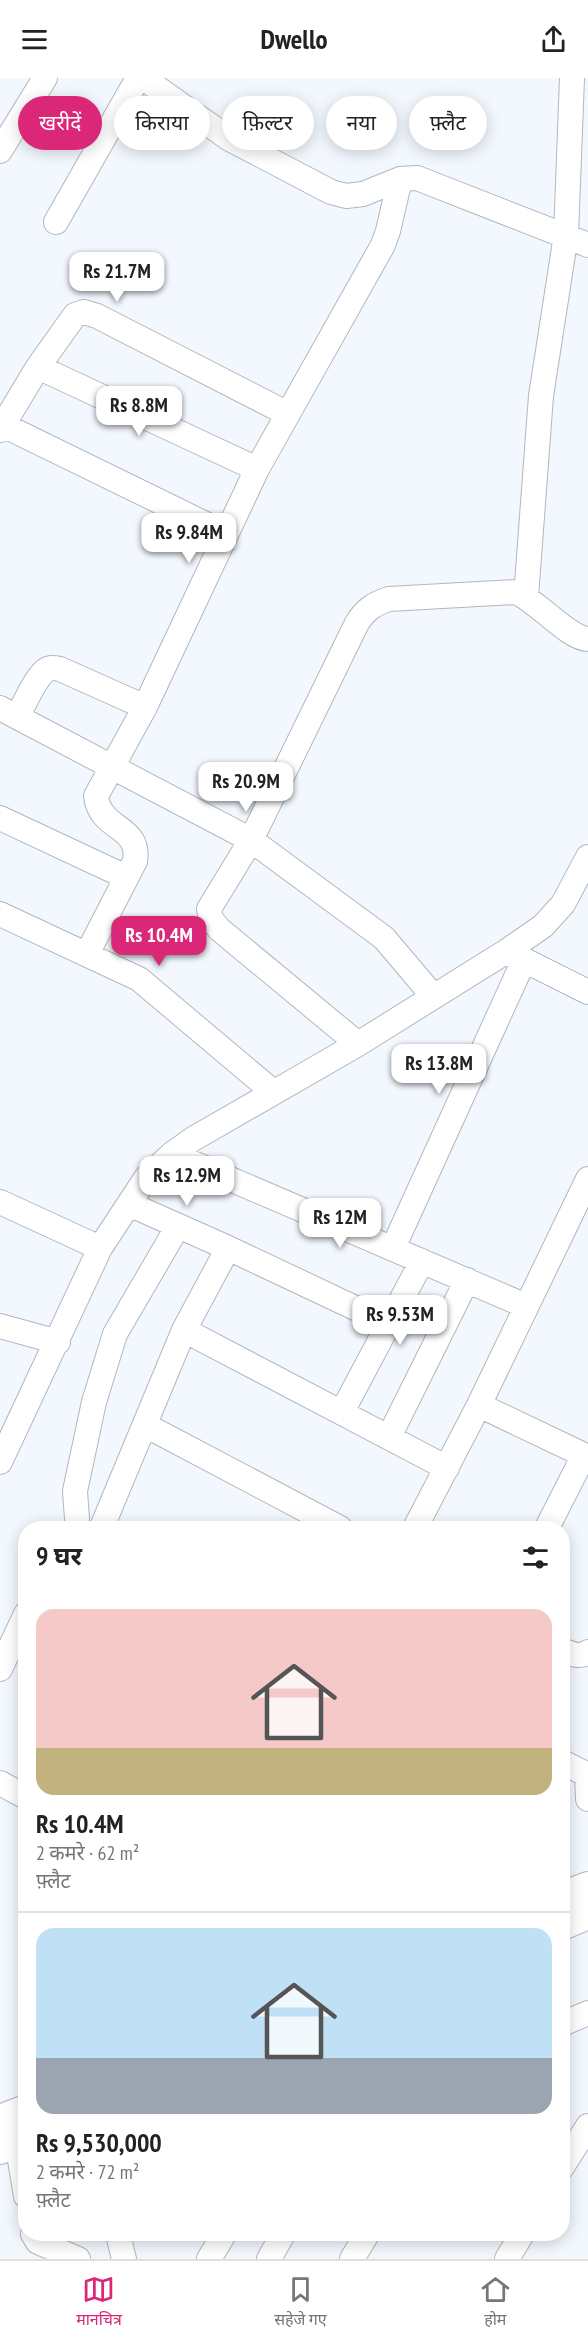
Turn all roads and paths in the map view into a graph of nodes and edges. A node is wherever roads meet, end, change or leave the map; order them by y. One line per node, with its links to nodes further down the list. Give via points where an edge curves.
1 (45, 78): 4 (street)
2 (141, 78): 5 (street, via 228,138 331,192 346,196 363,194); 6 (street)
3 (572, 78): 7 (street)
4 (0, 151)
5 (400, 179): 7 (street, via 417,178); 10 (street, via 383,245)
6 (56, 222)
7 (566, 235): 8 (street); 14 (street, via 541,396)
8 (588, 245)
9 (38, 367): 10 (street, via 75,315 84,312); 11 (street); 12 (street)
10 (288, 414): 12 (street)
11 (1, 428): 13 (street)
12 (257, 469): 13 (street)
13 (226, 534): 16 (street)
14 (526, 597): 15 (street, via 575,635); 20 (street, via 506,592 389,599 364,611)
15 (588, 639)
16 (146, 707): 17 (street, via 52,668); 18 (street)
17 (8, 713): 18 (street)
18 (114, 767): 20 (street); 22 (street, via 96,796 105,818 129,836 137,849)
19 (0, 818): 22 (street)
20 (251, 840): 27 (street, via 384,938); 28 (street, via 212,903 211,919)
21 (588, 857): 25 (street, via 554,915)
22 (126, 877): 24 (street)
23 (0, 914): 24 (street)
24 (87, 954): 29 (street, via 154,990)
25 (515, 956): 26 (street); 27 (street); 37 (street)
26 (588, 992)
27 (433, 996): 28 (street)
28 (358, 1044): 29 (street)
29 (272, 1092): 30 (street)
30 (172, 1154): 33 (street, via 146,1178); 37 (street)
31 (586, 1188): 40 (street)
32 (0, 1202): 35 (street)
33 (129, 1204): 34 (street); 35 (street)
34 (178, 1226): 36 (street); 52 (street, via 115,1334 94,1402)
35 (100, 1248): 44 (street)
36 (228, 1248): 41 (street); 43 (street)
37 (393, 1248): 38 (street)
38 (422, 1261): 39 (street); 41 (street)
39 (467, 1280): 40 (street); 48 (street)
40 (526, 1306): 45 (street)
41 (389, 1324): 46 (street)
42 (0, 1326): 44 (street)
43 (184, 1330): 46 (street); 47 (street)
44 (58, 1342): 50 (street)
45 (479, 1405): 49 (street); 51 (street)
46 (342, 1412): 48 (street)
47 (145, 1425): 53 (street); 54 (street)
48 (389, 1437): 51 (street)
49 (586, 1456): 56 (street)
50 (0, 1462)
51 (447, 1468): 55 (street)
52 (72, 1521)
53 (106, 1521)
54 (327, 1521)
55 (420, 1521)
56 (551, 1521)
57 (18, 1631): 60 (street)
58 (588, 1652): 59 (street)
59 (570, 1653)
60 (0, 1669)
61 (570, 1766): 62 (street)
62 (588, 1775): 65 (street)
63 (0, 1783): 64 (street)
64 (18, 1793)
65 (588, 1799)
66 (588, 1887): 67 (main road)
67 (570, 1894)
68 (588, 1914): 69 (main road)
69 (570, 1922)
70 (588, 2013): 71 (street)
71 (570, 2021)
72 (588, 2126): 74 (street)
73 (11, 2127): 75 (street)
74 (570, 2154)
75 (18, 2159)
76 (37, 2241): 81 (street)
77 (120, 2241): 82 (street)
78 (279, 2241): 83 (street)
79 (363, 2241): 84 (street)
80 (518, 2241): 85 (street)
81 (78, 2259)
82 (124, 2259)
83 (269, 2259)
84 (352, 2259)
85 (507, 2259)

